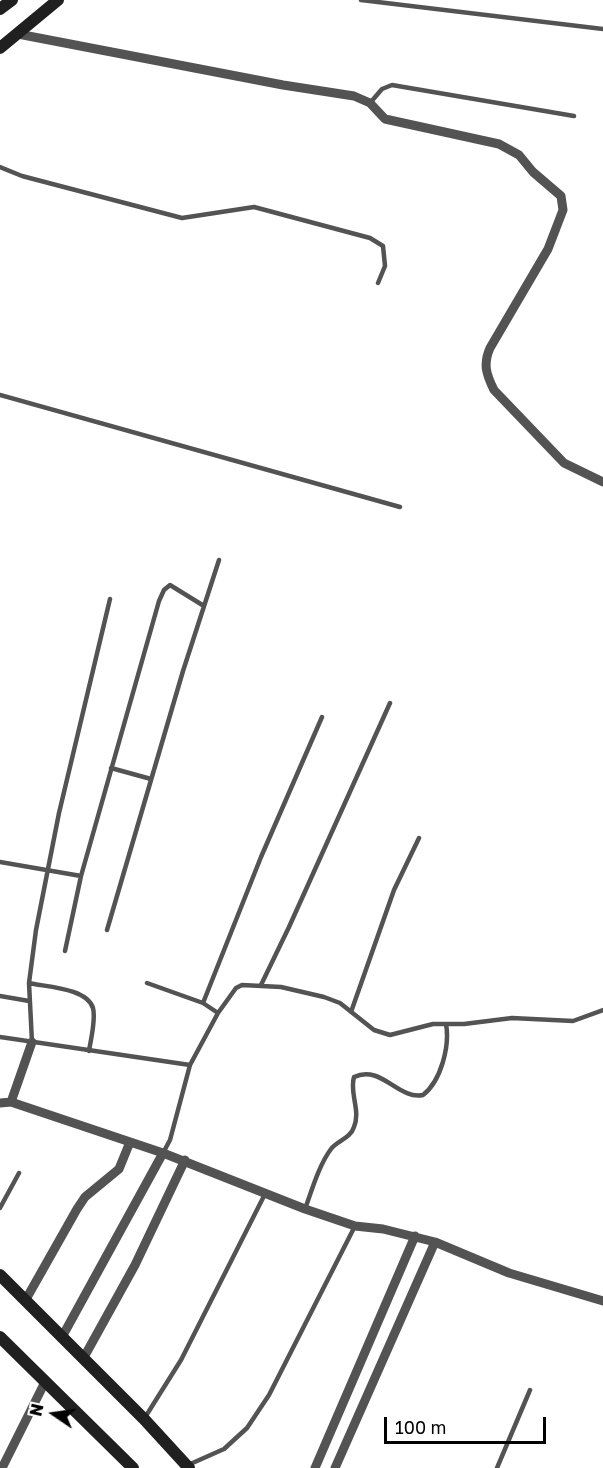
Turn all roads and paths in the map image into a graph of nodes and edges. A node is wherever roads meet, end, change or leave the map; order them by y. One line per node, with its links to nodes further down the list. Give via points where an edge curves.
1 (12, 0): 4 (street)
2 (58, 0): 6 (street)
3 (361, 0): 5 (lane)
4 (0, 9)
5 (603, 29)
6 (18, 34): 7 (street); 8 (street, via 354,96)
7 (0, 48)
8 (370, 103): 9 (lane, via 382,89 392,85); 13 (street, via 385,119 508,148 561,196 563,210 548,249 490,348 485,367 494,390 564,463)
9 (574, 116)
10 (0, 167): 11 (lane, via 182,218 254,207 370,238 383,246 386,258)
11 (378, 283)
12 (0, 395): 14 (lane)
13 (603, 482)
14 (400, 507)
15 (219, 560): 17 (lane)
16 (110, 598): 24 (lane)
17 (204, 606): 20 (lane, via 174,586 164,590); 21 (lane)
18 (390, 703): 30 (lane)
19 (322, 717): 33 (lane)
20 (111, 768): 21 (lane); 25 (lane)
21 (151, 779): 26 (lane)
22 (419, 838): 36 (lane, via 394,890)
23 (0, 862): 24 (lane)
24 (47, 869): 25 (lane); 28 (lane)
25 (81, 876): 27 (lane)
26 (107, 930)
27 (65, 951)
28 (29, 983): 32 (lane); 40 (lane, via 88,1000 93,1011)
29 (147, 983): 33 (lane)
30 (261, 985): 35 (lane, via 251,983 236,988); 36 (lane, via 324,997)
31 (0, 996): 32 (lane)
32 (29, 1002): 39 (lane)
33 (203, 1003): 35 (lane)
34 (603, 1010): 37 (lane, via 573,1021 512,1018)
35 (218, 1012): 41 (lane)
36 (351, 1012): 37 (lane, via 374,1030 390,1035)
37 (446, 1024): 50 (lane, via 440,1069 423,1095 407,1094 377,1076 354,1077 354,1128 328,1153)
38 (0, 1037): 39 (lane)
39 (32, 1042): 40 (lane); 43 (street)
40 (89, 1051): 41 (lane)
41 (190, 1065): 45 (lane)
42 (0, 1102): 43 (street)
43 (11, 1102): 44 (street)
44 (130, 1142): 45 (street); 55 (street, via 119,1169 77,1209)
45 (163, 1153): 46 (street); 58 (street)
46 (185, 1160): 48 (street); 59 (street, via 135,1265)
47 (19, 1173): 49 (lane)
48 (266, 1191): 50 (street); 62 (lane, via 182,1359)
49 (0, 1208)
50 (304, 1209): 51 (street)
51 (355, 1226): 52 (street); 63 (lane, via 269,1395 247,1428 224,1449)
52 (415, 1236): 53 (street); 66 (street)
53 (435, 1242): 56 (street, via 509,1273); 67 (street)
54 (0, 1275): 55 (street)
55 (25, 1301): 58 (street)
56 (603, 1301)
57 (0, 1337): 60 (street)
58 (62, 1337): 59 (street)
59 (82, 1359): 62 (street)
60 (45, 1382): 64 (street); 65 (street)
61 (530, 1390): 68 (lane)
62 (144, 1419): 63 (street)
63 (188, 1467)
64 (2, 1468)
65 (134, 1468)
66 (315, 1468)
67 (335, 1468)
68 (497, 1468)

